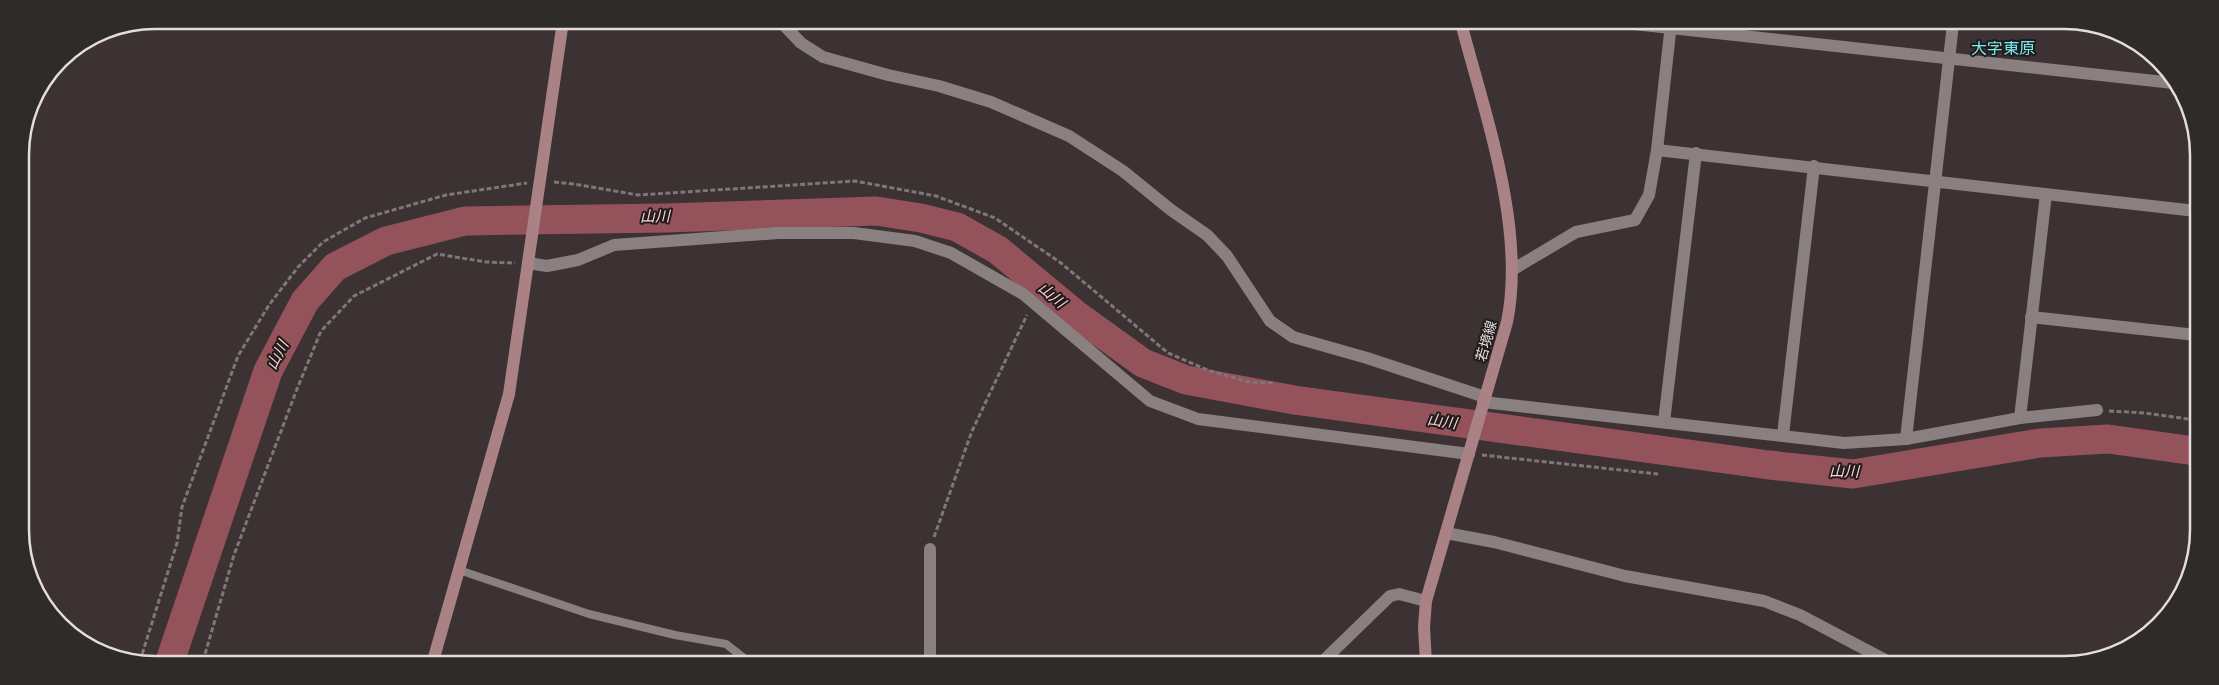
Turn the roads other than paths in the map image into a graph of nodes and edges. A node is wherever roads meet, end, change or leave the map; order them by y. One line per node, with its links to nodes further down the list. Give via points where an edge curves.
1 (563, 29): 15 (street)
2 (787, 29): 19 (street, via 823,57 991,102 1068,136 1123,171 1207,235 1226,256 1270,321 1293,337 1367,358)
3 (1463, 29): 16 (street, 若境線, via 1500,176)
4 (1671, 29): 9 (street)
5 (1696, 29): 7 (street)
6 (1952, 29): 7 (street)
7 (1949, 60): 8 (street); 12 (street)
8 (2167, 82)
9 (1657, 150): 10 (street); 16 (street, via 1649,196 1635,220 1576,232)
10 (1696, 153): 11 (street); 22 (street)
11 (1814, 166): 12 (street); 23 (street)
12 (1936, 182): 13 (street); 24 (street)
13 (2046, 194): 14 (street); 17 (street)
14 (2190, 210)
15 (528, 263): 25 (street, via 547,266 578,260 614,245 778,233 854,233 915,241 951,253 1022,294 1150,401 1198,419); 28 (street, via 509,394)
16 (1512, 270): 19 (street, 若境線, via 1507,322)
17 (2031, 317): 18 (street); 21 (street)
18 (2190, 334)
19 (1483, 404): 22 (street); 25 (street, 若境線)
20 (2097, 410): 21 (street)
21 (2020, 418): 24 (street)
22 (1664, 422): 23 (street)
23 (1783, 435): 24 (street, via 1844,442)
24 (1906, 439)
25 (1470, 448): 26 (street, 若境線)
26 (1446, 533): 29 (street, 若境線); 35 (street, via 1625,576 1764,601 1800,615)
27 (930, 549): 32 (street)
28 (459, 570): 30 (street); 31 (lane, via 589,614 726,644)
29 (1426, 601): 33 (street, via 1399,594 1390,596); 34 (street, 若境線)
30 (434, 656)
31 (741, 656)
32 (930, 656)
33 (1328, 656)
34 (1426, 656)
35 (1878, 656)

